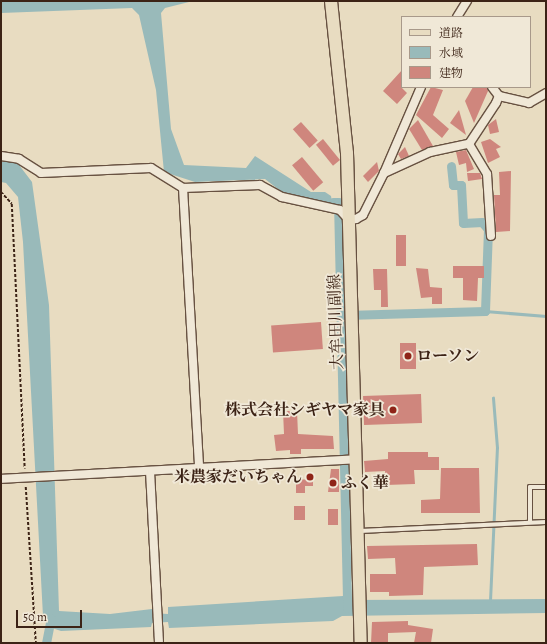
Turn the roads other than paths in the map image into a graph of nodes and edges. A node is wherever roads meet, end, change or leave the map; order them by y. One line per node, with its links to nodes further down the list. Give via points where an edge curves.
1 (332, 1): 12 (main road, 大牟田川副線, via 344,95)
2 (467, 1): 3 (street)
3 (458, 16)
4 (421, 88): 10 (street)
5 (493, 88): 7 (street)
6 (546, 93): 7 (street, via 529,103)
7 (499, 96): 8 (street)
8 (469, 144): 10 (street, via 430,152); 13 (street, via 487,174)
9 (1, 156): 11 (street, via 18,159 46,174 151,168)
10 (384, 173): 12 (street, via 363,215)
11 (183, 188): 12 (street, via 260,184 282,197 340,210); 15 (street)
12 (348, 219): 14 (main road, 大牟田川副線)
13 (491, 236)
14 (356, 460): 15 (street); 21 (main road, 大牟田川副線)
15 (199, 468): 16 (street)
16 (150, 471): 17 (street); 22 (street)
17 (1, 479)
18 (546, 487): 19 (lane, via 530,487)
19 (530, 522): 20 (lane); 21 (lane)
20 (546, 522)
21 (358, 532): 23 (main road, 大牟田川副線)
22 (159, 643)
23 (361, 643)

